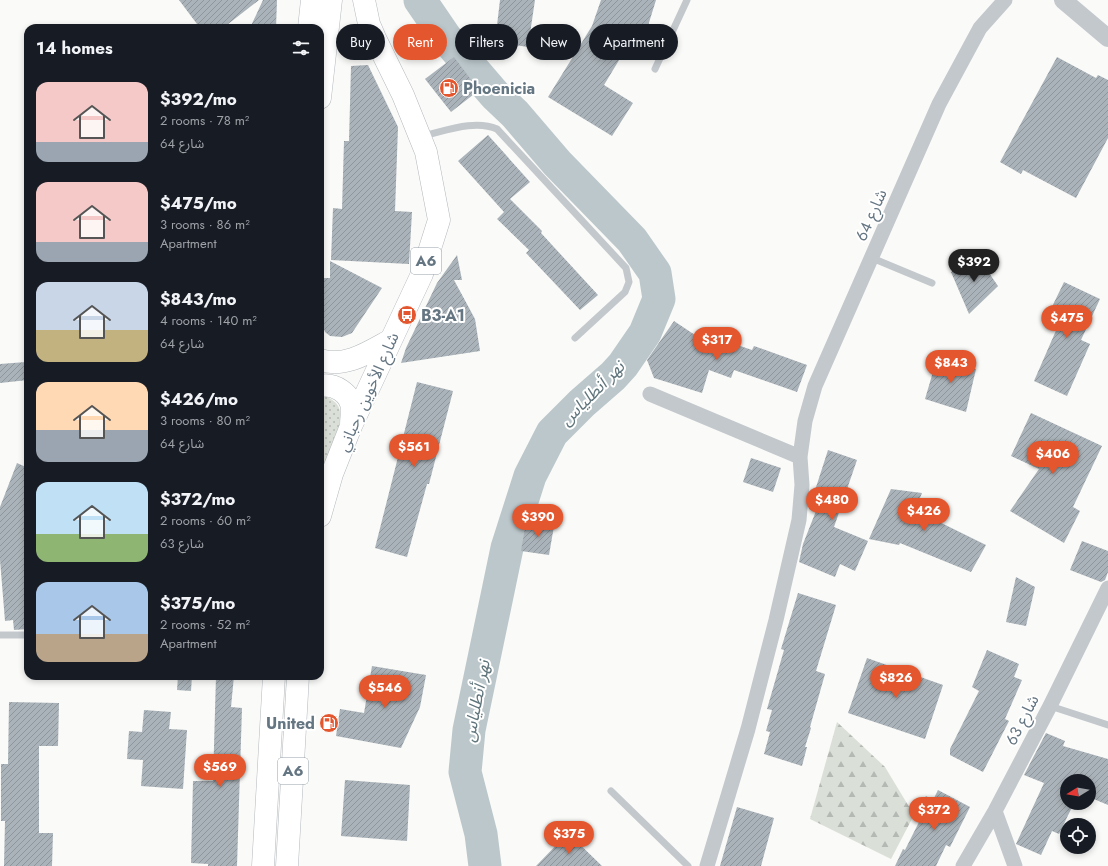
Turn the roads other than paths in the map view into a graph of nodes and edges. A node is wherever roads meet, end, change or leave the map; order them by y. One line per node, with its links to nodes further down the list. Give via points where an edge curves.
1 (312, 0): 7 (highway)
2 (331, 0): 9 (highway)
3 (364, 0): 11 (highway, شارع الأخوين رحباني / A6, via 374,38 403,95)
4 (687, 0): 10 (lane)
5 (1005, 0): 12 (street, شارع 64, via 980,28 940,104)
6 (1062, 0): 8 (street)
7 (309, 24)
8 (1108, 38)
9 (324, 62)
10 (656, 69)
11 (420, 136): 14 (lane, via 470,125 489,125 497,129 626,268 629,282 625,292); 15 (highway, شارع الأخوين رحباني / A6, via 426,152 439,220 422,274)
12 (872, 258): 13 (lane); 20 (street, شارع 64, via 815,386 805,421)
13 (932, 283)
14 (575, 338)
15 (391, 340): 16 (highway, via 360,357 333,362); 19 (highway, شارع الأخوين رحباني / A6)
16 (324, 361)
17 (324, 386): 19 (highway, via 335,387 346,394 352,407)
18 (650, 394): 20 (street)
19 (351, 426): 21 (highway, شارع الأخوين رحباني / A6)
20 (800, 457): 34 (street, شارع 64, via 802,485 799,520 748,729)
21 (324, 502)
22 (1108, 588): 27 (street, شارع 63)
23 (0, 635): 24 (lane)
24 (24, 635)
25 (274, 680): 31 (highway, A6)
26 (298, 680): 32 (highway, A6)
27 (1050, 706): 28 (lane); 30 (street, شارع 63)
28 (1108, 725)
29 (611, 791): 33 (lane)
30 (995, 811): 35 (street, شارع 63); 36 (street)
31 (263, 866)
32 (288, 866)
33 (688, 866)
34 (707, 866)
35 (963, 866)
36 (1015, 866)

